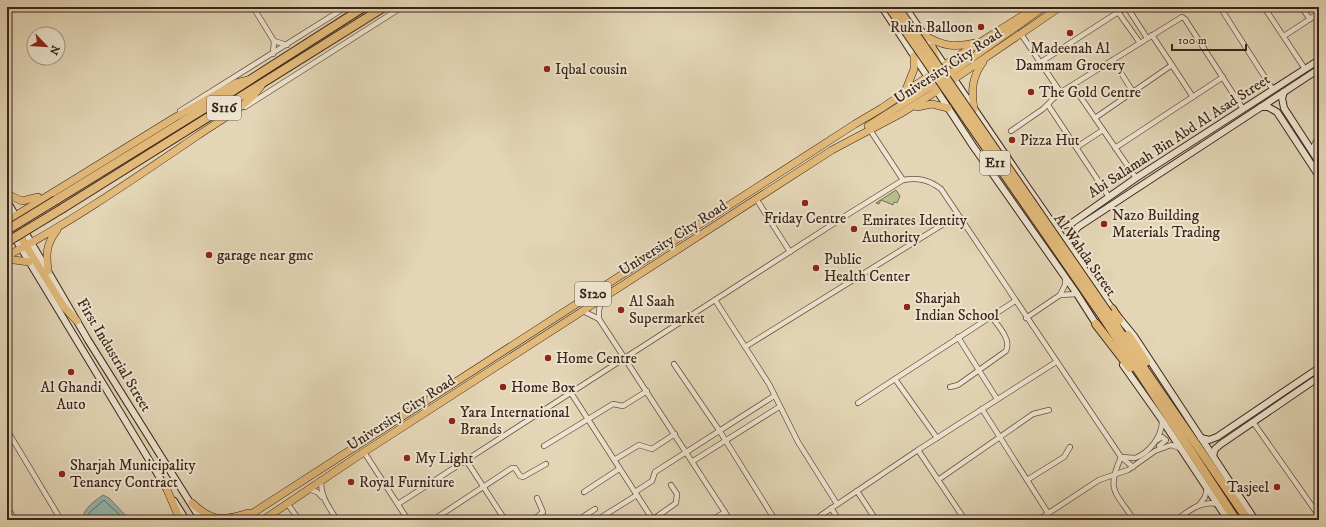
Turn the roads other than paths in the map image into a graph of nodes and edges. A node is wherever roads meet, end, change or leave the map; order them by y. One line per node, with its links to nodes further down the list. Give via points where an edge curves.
1 (254, 7): 25 (street)
2 (346, 7): 28 (street)
3 (364, 7): 43 (highway, S116)
4 (384, 7): 45 (highway, S116)
5 (402, 7): 68 (street, via 201,137)
6 (882, 7): 31 (street)
7 (889, 7): 101 (highway, Al Wahda Street / E11, bridge)
8 (897, 7): 101 (highway, Al Wahda Street / E11, bridge)
9 (905, 7): 21 (street)
10 (1036, 7): 26 (main road, University City Road / S120)
11 (1044, 7): 40 (main road)
12 (1060, 7): 20 (main road, University City Road / S120)
13 (1126, 7): 17 (street); 24 (street)
14 (1220, 7): 48 (street)
15 (1264, 7): 23 (street)
16 (1301, 7): 19 (street)
17 (1118, 12): 27 (street); 35 (street)
18 (1319, 13): 19 (street)
19 (1310, 19): 23 (street)
20 (1022, 34): 32 (main road, University City Road / S120); 35 (street)
21 (924, 35): 26 (main road, via 936,42 952,46); 29 (street)
22 (1152, 35): 24 (street); 36 (street); 42 (street, via 1182,17)
23 (1284, 36): 38 (street)
24 (1147, 38): 27 (street)
25 (274, 41): 28 (street); 30 (street)
26 (981, 42): 37 (main road, University City Road / S120)
27 (1140, 43): 33 (street)
28 (287, 45): 30 (street)
29 (932, 46): 37 (main road)
30 (273, 54): 60 (street, via 188,106)
31 (914, 56): 41 (street); 52 (main road, via 915,65)
32 (985, 59): 44 (main road, University City Road / S120); 57 (main road, via 976,72 971,87)
33 (1113, 60): 46 (street); 50 (street)
34 (1319, 60): 38 (street, Abi Salamah Bin Abd Al Asad Street)
35 (1041, 62): 49 (street)
36 (1172, 65): 50 (street); 53 (street)
37 (941, 68): 40 (street); 41 (main road, University City Road / S120); 47 (main road)
38 (1305, 69): 48 (street, Abi Salamah Bin Abd Al Asad Street)
39 (1319, 69): 51 (street, Abi Salamah Bin Abd Al Asad Street)
40 (949, 73): 44 (street); 47 (main road)
41 (928, 77): 47 (street); 52 (main road, University City Road / S120)
42 (1223, 77): 53 (street); 58 (street)
43 (251, 79): 60 (main road, via 236,83); 86 (highway, S116, bridge)
44 (953, 80): 47 (main road, University City Road / S120); 57 (street)
45 (261, 86): 68 (main road, via 252,98); 87 (highway, S116, bridge)
46 (1073, 86): 49 (street); 61 (street)
47 (935, 88): 56 (street); 59 (main road, University City Road / S120); 65 (main road, via 872,124)
48 (1273, 90): 58 (street, Abi Salamah Bin Abd Al Asad Street)
49 (1061, 92): 54 (street)
50 (1133, 92): 61 (street)
51 (1284, 92): 55 (street, Abi Salamah Bin Abd Al Asad Street); 71 (street, via 1284,108)
52 (905, 93): 176 (main road, University City Road / S120)
53 (1193, 97): 70 (street)
54 (1048, 104): 64 (street); 69 (street)
55 (1261, 107): 67 (street, via 1278,112); 81 (street, Abi Salamah Bin Abd Al Asad Street)
56 (948, 108): 59 (main road, via 927,104); 94 (street)
57 (974, 109): 84 (street)
58 (1243, 109): 74 (street, Abi Salamah Bin Abd Al Asad Street)
59 (900, 114): 62 (main road, University City Road / S120)
60 (174, 118): 76 (main road)
61 (1095, 118): 63 (street)
62 (870, 130): 65 (main road, University City Road / S120); 75 (street)
63 (1102, 130): 69 (street); 70 (street)
64 (1011, 131)
65 (858, 136): 79 (main road, University City Road / S120, via 832,150)
66 (1319, 137): 71 (street)
67 (1296, 139): 72 (street, via 1302,140 1309,152); 73 (street)
68 (181, 146): 85 (main road)
69 (1076, 147): 78 (street)
70 (1114, 148): 74 (street)
71 (1312, 151): 72 (street)
72 (1318, 159)
73 (1319, 176)
74 (1136, 178): 78 (street, Abi Salamah Bin Abd Al Asad Street)
75 (903, 180): 82 (street, via 919,179 934,184); 90 (street)
76 (55, 190): 77 (main road, via 26,201 19,201); 83 (main road)
77 (7, 194)
78 (1109, 197): 81 (street, via 1103,204); 84 (street, Abi Salamah Bin Abd Al Asad Street, via 1072,223 1062,226)
79 (757, 200): 90 (street); 97 (main road, University City Road / S120)
80 (7, 201): 83 (street)
81 (1104, 210): 89 (street, Abi Salamah Bin Abd Al Asad Street, via 1074,230 1069,238)
82 (958, 215): 99 (street); 108 (street)
83 (10, 220): 88 (main road)
84 (1052, 223): 89 (street)
85 (60, 226): 88 (main road); 93 (main road, via 47,245)
86 (7, 230)
87 (7, 242)
88 (26, 246): 91 (main road); 92 (street, First Industrial Street); 93 (street, First Industrial Street); 105 (main road, via 64,307)
89 (1069, 247): 101 (street)
90 (790, 252): 98 (street)
91 (7, 257): 92 (main road)
92 (29, 262): 158 (street, First Industrial Street)
93 (48, 271): 105 (street, First Industrial Street)
94 (1065, 277): 95 (street); 96 (street)
95 (1077, 294): 96 (street); 106 (street)
96 (1060, 295): 104 (street)
97 (602, 298): 100 (main road, University City Road / S120); 103 (street)
98 (715, 300): 108 (street); 109 (street)
99 (1015, 301): 102 (street); 104 (street)
100 (583, 310): 103 (street); 145 (main road, University City Road / S120)
101 (1108, 313): 120 (highway, Al Wahda Street / E11); 135 (street, via 1137,340); 162 (highway, Al Wahda Street / E11, via 1134,354)
102 (991, 316): 107 (street); 113 (street, via 1006,339 1008,348)
103 (599, 318): 109 (street)
104 (1026, 318): 110 (street)
105 (77, 321): 170 (street, First Industrial Street)
106 (1096, 324): 120 (highway); 127 (street)
107 (958, 337): 113 (street); 115 (street)
108 (745, 347): 119 (street)
109 (625, 358): 117 (street); 118 (street)
110 (1056, 362): 121 (street); 147 (street)
111 (674, 364): 131 (street)
112 (1319, 368): 128 (street)
113 (979, 370): 116 (street, via 958,385); 121 (street)
114 (1319, 377): 129 (street)
115 (895, 379): 122 (street); 134 (street)
116 (950, 387)
117 (647, 391): 126 (street, via 623,406 613,404); 132 (street)
118 (571, 392): 126 (street); 148 (street)
119 (774, 396): 123 (street); 131 (street)
120 (1154, 397): 209 (highway, Al Wahda Street / E11)
121 (998, 399): 124 (street)
122 (858, 403)
123 (779, 407): 137 (street); 172 (street)
124 (982, 409): 133 (street); 134 (street)
125 (1049, 410): 133 (street, via 1033,414)
126 (588, 419): 139 (street); 149 (street)
127 (1162, 420): 138 (street, via 1161,430); 141 (street)
128 (1240, 421): 135 (street, via 1213,439); 136 (street, via 1227,433)
129 (1253, 422): 136 (street); 182 (street)
130 (7, 430): 185 (street)
131 (719, 430): 137 (street); 144 (street)
132 (675, 434): 144 (street); 149 (street, via 654,448 638,445)
133 (999, 437): 156 (street); 157 (street)
134 (937, 438): 142 (street)
135 (1201, 438): 146 (street)
136 (1229, 438): 146 (street, via 1218,446)
137 (726, 440): 150 (street); 200 (street)
138 (1154, 443): 143 (street, via 1162,437 1166,440); 147 (street, via 1138,457)
139 (544, 446)
140 (1070, 447): 157 (street, via 1064,457)
141 (1181, 449): 143 (street, via 1171,445); 161 (street)
142 (918, 450): 156 (street); 164 (street)
143 (1156, 450): 152 (street)
144 (686, 451): 150 (street); 166 (street, via 655,472 652,481)
145 (364, 452): 155 (main road, University City Road / S120); 171 (street)
146 (1213, 456): 162 (street)
147 (1121, 457): 152 (street); 154 (street)
148 (466, 460): 160 (street); 171 (street)
149 (614, 460): 153 (street)
150 (693, 461): 179 (street)
151 (546, 464): 160 (street, via 523,477 512,468)
152 (1133, 467): 154 (street, via 1124,473)
153 (620, 469): 165 (street); 166 (street)
154 (1113, 475): 180 (street, via 1100,480); 206 (street, via 1113,488)
155 (321, 480): 163 (main road, University City Road / S120); 167 (street)
156 (938, 480): 204 (street)
157 (1027, 480): 180 (street)
158 (165, 485): 186 (main road); 187 (street, First Industrial Street)
159 (671, 485): 197 (street, via 677,494 676,503)
160 (483, 486): 181 (street); 194 (street)
161 (1207, 488): 173 (street); 174 (street, via 1205,497)
162 (1230, 488): 210 (highway, Al Wahda Street / E11); 211 (street)
163 (308, 489): 167 (street); 169 (main road, University City Road / S120)
164 (857, 491): 172 (street); 203 (street)
165 (584, 492)
166 (636, 494): 183 (street); 197 (street)
167 (324, 498): 192 (street)
168 (537, 498): 195 (street, via 544,511)
169 (287, 503): 190 (main road, University City Road / S120); 191 (street)
170 (192, 504): 176 (main road, via 207,515 221,519 232,518); 188 (street, First Industrial Street)
171 (398, 504): 193 (street)
172 (837, 504): 177 (street)
173 (1217, 504): 174 (street); 208 (street)
174 (1199, 505): 207 (street)
175 (7, 507): 184 (street)
176 (263, 507): 189 (main road, University City Road / S120)
177 (831, 508): 201 (street); 202 (street)
178 (595, 509): 196 (street)
179 (725, 512): 198 (street); 199 (street)
180 (1048, 513): 205 (street)
181 (438, 516)
182 (1319, 516)
183 (600, 518)
184 (15, 520)
185 (61, 520)
186 (180, 520)
187 (186, 520)
188 (201, 520)
189 (242, 520)
190 (263, 520)
191 (299, 520)
192 (337, 520)
193 (408, 520)
194 (505, 520)
195 (533, 520)
196 (578, 520)
197 (652, 520)
198 (712, 520)
199 (730, 520)
200 (776, 520)
201 (814, 520)
202 (839, 520)
203 (876, 520)
204 (965, 520)
205 (1038, 520)
206 (1134, 520)
207 (1176, 520)
208 (1228, 520)
209 (1236, 520)
210 (1248, 520)
211 (1255, 520)

